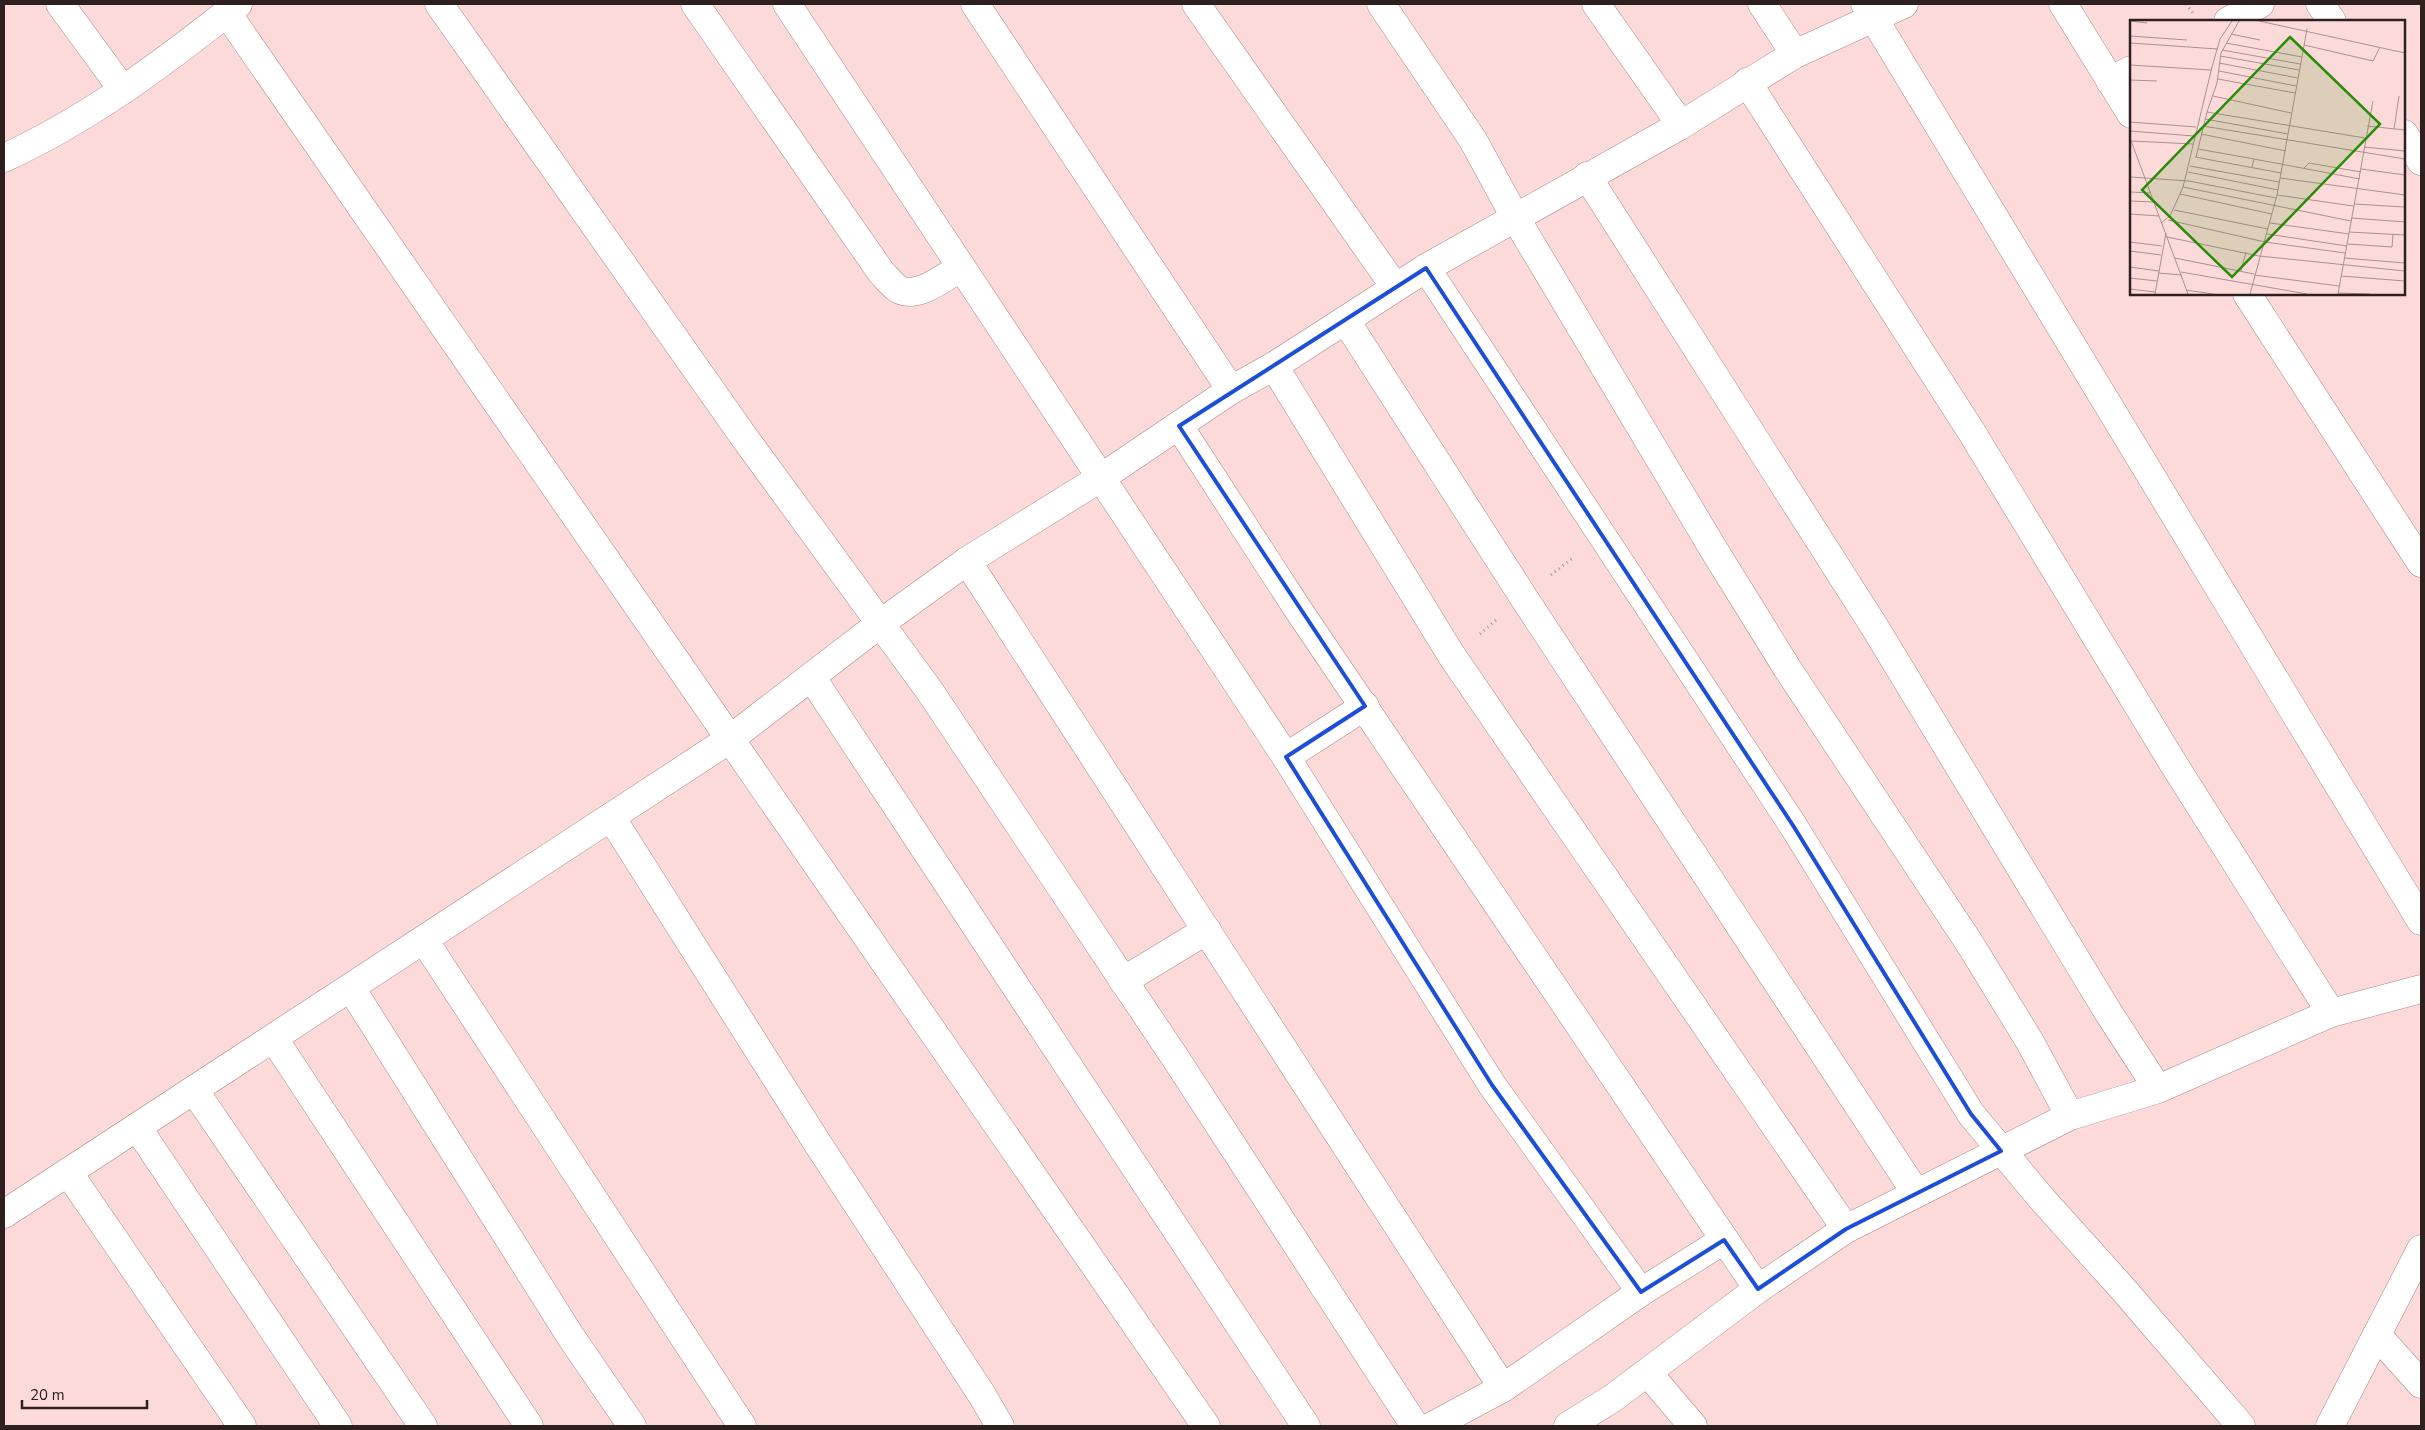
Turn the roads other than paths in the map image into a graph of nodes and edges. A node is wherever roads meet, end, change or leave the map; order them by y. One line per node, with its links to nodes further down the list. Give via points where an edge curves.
1 (60, 4): 21 (street)
2 (439, 4): 40 (street, via 744,437)
3 (696, 4): 29 (street, via 881,272 899,289 911,292 920,291)
4 (787, 4): 29 (street)
5 (975, 4): 35 (street)
6 (1196, 4): 31 (street)
7 (1380, 4): 28 (street, via 1473,140)
8 (1596, 4): 23 (street)
9 (1762, 4): 18 (street)
10 (1904, 4): 15 (street)
11 (2063, 4): 19 (street)
12 (2260, 4): 16 (street)
13 (2320, 4): 17 (street)
14 (232, 8): 21 (street); 43 (street)
15 (1870, 10): 18 (street); 46 (street)
16 (2230, 20)
17 (2331, 20)
18 (1795, 54): 20 (street)
19 (2120, 76): 22 (street)
20 (1747, 82): 23 (street); 52 (street, via 1965,422 2173,764)
21 (123, 90): 25 (street, via 40,142)
22 (2130, 111)
23 (1681, 125): 27 (street)
24 (2405, 136): 26 (street)
25 (4, 158)
26 (2421, 161)
27 (1588, 176): 28 (street); 54 (street, via 1874,626 2108,1012)
28 (1515, 217): 30 (street); 56 (street, via 1777,651 1970,944 2030,1042)
29 (960, 268): 37 (street)
30 (1426, 268): 31 (street); 58 (street, via 1794,827 1971,1114)
31 (1395, 287): 33 (street)
32 (2248, 295): 39 (street)
33 (1346, 321): 34 (street); 60 (street, via 1524,598)
34 (1274, 366): 35 (street); 62 (street, via 1452,656)
35 (1232, 390): 36 (street)
36 (1179, 426): 37 (street); 42 (street)
37 (1102, 477): 38 (street); 44 (street)
38 (967, 561): 40 (street); 47 (street)
39 (2421, 563)
40 (881, 624): 41 (street); 49 (street, via 929,690)
41 (812, 678): 43 (street); 79 (street)
42 (1364, 706): 44 (street); 63 (street)
43 (730, 739): 45 (street); 78 (street)
44 (1286, 757): 66 (street, via 1492,1085)
45 (612, 817): 48 (street); 77 (street)
46 (2421, 921)
47 (1207, 930): 49 (street); 70 (street)
48 (424, 940): 50 (street); 76 (street)
49 (1123, 981): 80 (street)
50 (351, 988): 53 (street); 75 (street, via 571,1337)
51 (2421, 989): 52 (street)
52 (2331, 1013): 54 (street)
53 (274, 1039): 55 (street); 74 (street)
54 (2158, 1088): 56 (street)
55 (194, 1090): 57 (street); 73 (street)
56 (2070, 1116): 58 (street)
57 (137, 1127): 59 (street); 72 (street)
58 (2001, 1150): 60 (street); 84 (street)
59 (68, 1172): 61 (street); 71 (street)
60 (1916, 1193): 62 (street)
61 (4, 1214)
62 (1846, 1229): 65 (street)
63 (1724, 1240): 65 (street); 66 (street)
64 (2421, 1249): 67 (street)
65 (1758, 1289): 68 (street)
66 (1640, 1292): 70 (street)
67 (2377, 1334): 69 (street); 85 (street)
68 (1648, 1372): 82 (street); 83 (street)
69 (2421, 1384)
70 (1503, 1388): 81 (street)
71 (242, 1426)
72 (338, 1426)
73 (423, 1426)
74 (529, 1426)
75 (632, 1426)
76 (742, 1426)
77 (1000, 1426)
78 (1206, 1426)
79 (1306, 1426)
80 (1415, 1426)
81 (1432, 1426)
82 (1568, 1426)
83 (1693, 1426)
84 (2241, 1426)
85 (2330, 1426)

